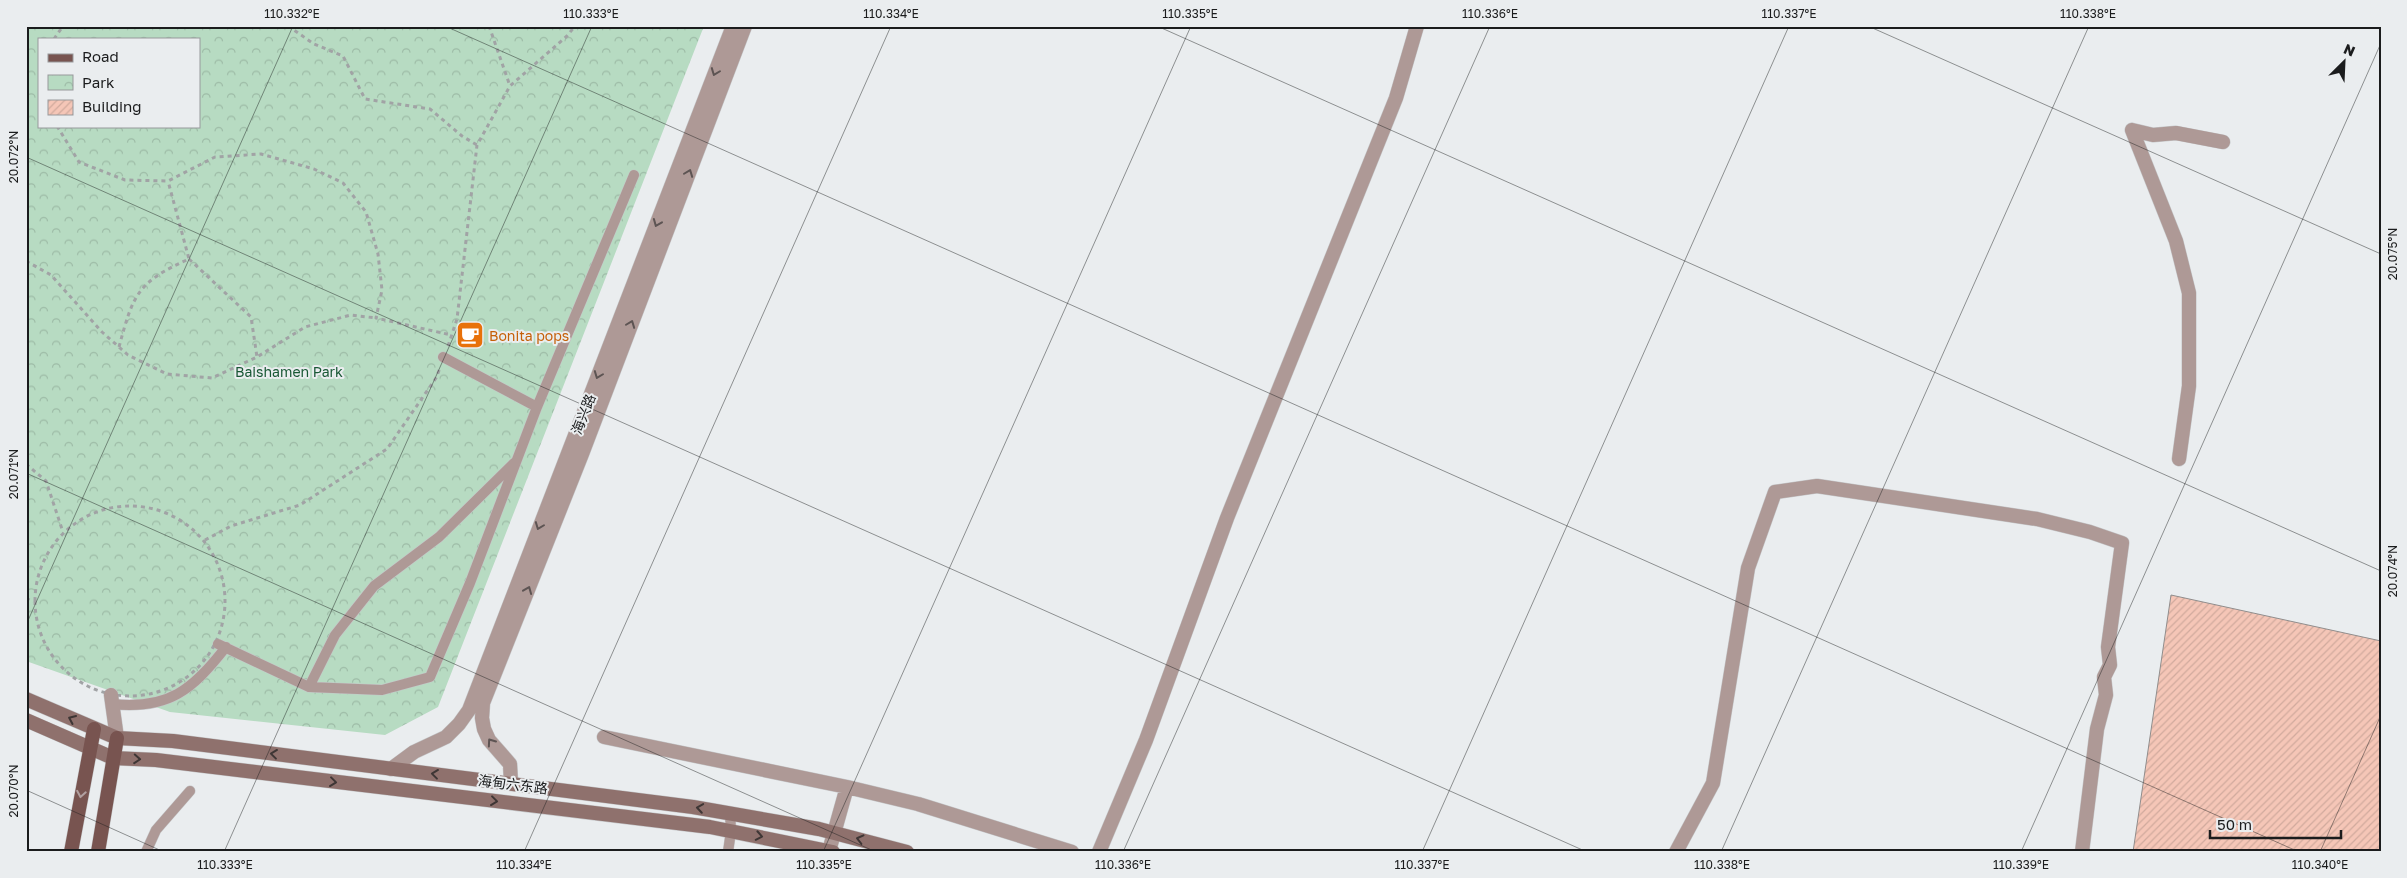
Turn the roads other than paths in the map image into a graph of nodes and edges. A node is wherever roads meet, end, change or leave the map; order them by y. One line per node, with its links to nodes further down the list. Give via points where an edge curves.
1 (733, 26): 19 (street, 海兴路, one-way to 19, via 468,710 446,737 414,752)
2 (745, 26): 20 (street, 海兴路, one-way to 2, via 510,764 489,740 484,729 483,703)
3 (1417, 26): 33 (street, via 1396,98 1227,518 1146,740)
4 (2223, 142): 8 (street, via 2176,133 2153,135 2132,130 2176,241 2189,293 2189,386)
5 (634, 175): 7 (lane)
6 (444, 357): 7 (lane)
7 (537, 407): 9 (lane)
8 (2179, 459)
9 (517, 460): 10 (lane, via 439,537 374,586 335,635); 10 (lane, via 430,677 382,690)
10 (309, 686): 12 (lane, via 222,646 208,671 178,696 138,706)
11 (26, 699): 14 (main road, 海甸六东路, one-way to 11)
12 (112, 699): 16 (street)
13 (26, 720): 17 (main road, 海甸六东路)
14 (94, 729): 16 (main road, 海甸六东路); 17 (main road)
15 (604, 737): 21 (street)
16 (117, 738): 18 (main road); 19 (main road, 海甸六东路, one-way to 16, via 174,741)
17 (90, 748): 18 (main road, 海甸六东路); 27 (main road, one-way to 27)
18 (114, 758): 24 (main road, 海甸六东路, one-way to 24, via 156,760); 28 (main road)
19 (391, 769): 20 (main road, 海甸六东路, one-way to 19)
20 (510, 784): 23 (main road, 海甸六东路, one-way to 20)
21 (848, 786): 25 (street); 32 (street, via 918,804)
22 (190, 791): 29 (lane, via 156,830)
23 (730, 813): 24 (lane); 25 (main road, 海甸六东路)
24 (731, 831): 26 (main road, 海甸六东路, one-way to 26); 30 (lane)
25 (834, 833): 26 (street); 31 (main road, 海甸六东路, one-way to 25)
26 (831, 851)
27 (71, 852)
28 (98, 852)
29 (146, 852)
30 (728, 852)
31 (907, 852)
32 (1072, 852)
33 (1099, 852)
34 (1676, 852): 35 (street, via 1713,784 1748,568 1775,492 1816,486 2036,519 2122,543 2108,647 2110,665 2104,677 2106,695 2097,729)
35 (2082, 852)

